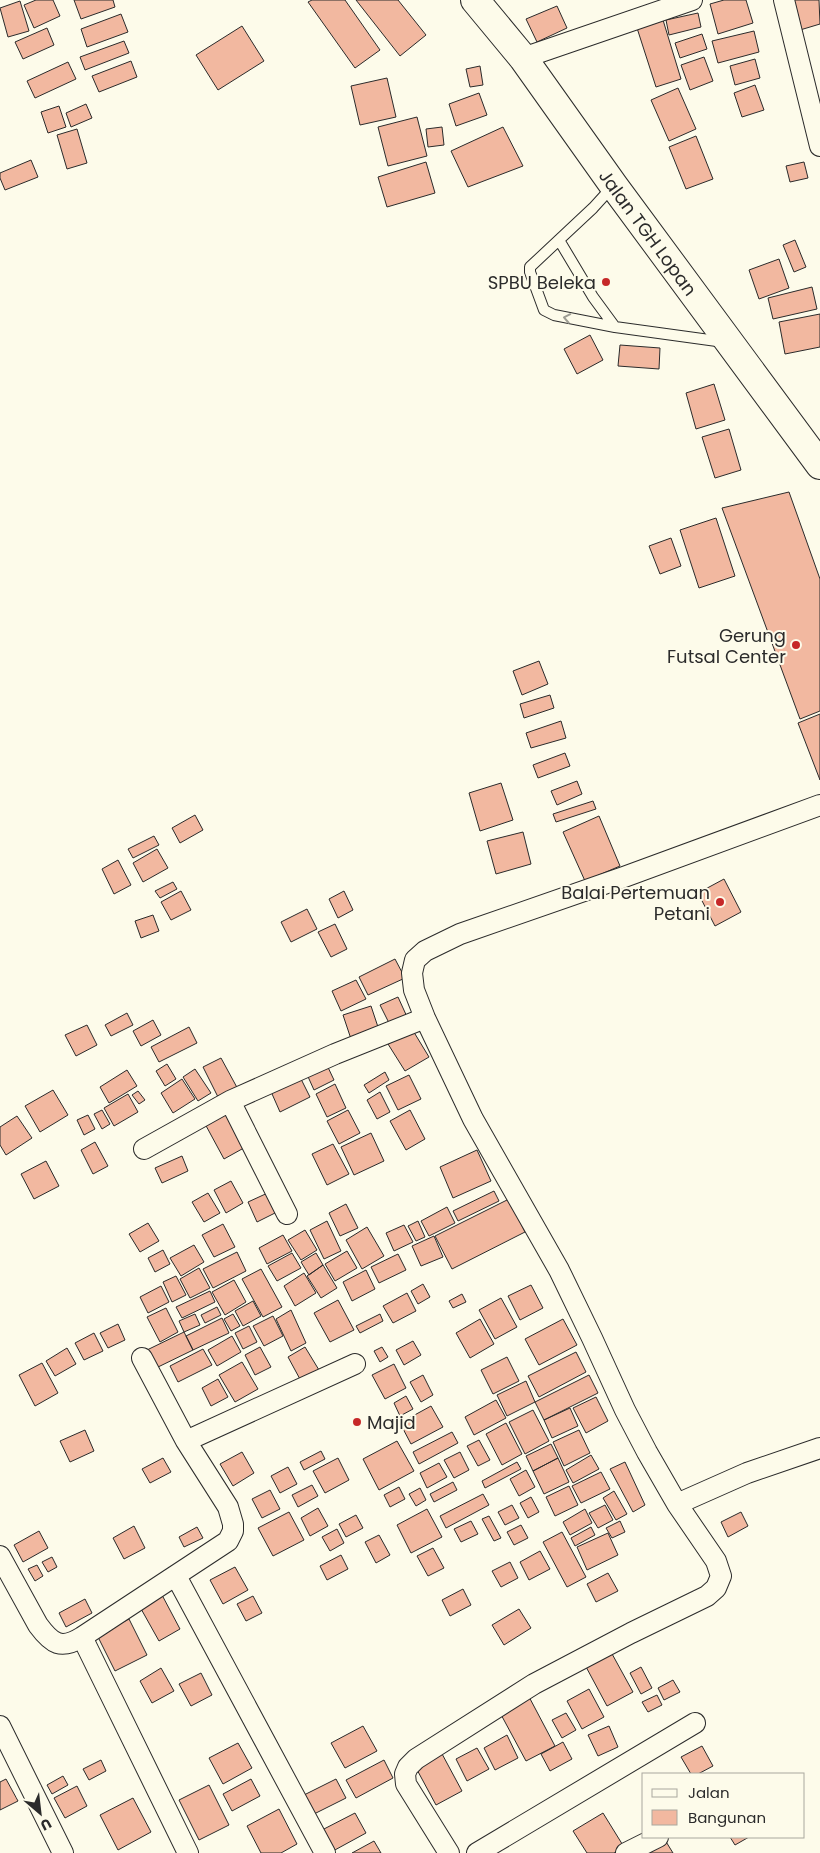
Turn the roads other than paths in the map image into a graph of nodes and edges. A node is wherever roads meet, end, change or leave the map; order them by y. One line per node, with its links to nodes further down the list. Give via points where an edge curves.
1 (475, 0): 4 (highway, Jalan TGH Lopan)
2 (692, 0): 4 (street)
3 (784, 0): 5 (street)
4 (523, 58): 6 (highway, Jalan TGH Lopan)
5 (820, 146)
6 (614, 186): 7 (lane); 9 (highway, Jalan TGH Lopan)
7 (559, 240): 8 (lane); 8 (lane, one-way to 7, via 549,314 544,310 530,267)
8 (615, 327): 9 (lane)
9 (731, 343): 10 (highway, Jalan TGH Lopan)
10 (820, 464)
11 (820, 805): 12 (street, via 494,921 433,946 418,956 412,973 414,990)
12 (425, 1018): 13 (street); 20 (street, via 473,1119 559,1270 624,1410)
13 (230, 1101): 14 (street); 15 (street)
14 (144, 1149)
15 (287, 1214)
16 (142, 1358): 18 (street)
17 (355, 1364): 18 (street)
18 (186, 1441): 22 (street, via 228,1507 233,1531 221,1547)
19 (820, 1448): 20 (street, via 747,1473)
20 (677, 1504): 30 (street, via 719,1567 721,1580 712,1592 534,1684 427,1751 408,1767 404,1776 406,1784)
21 (0, 1556): 23 (street, via 45,1634 62,1644 72,1643)
22 (176, 1576): 23 (street); 29 (street)
23 (82, 1636): 28 (street)
24 (696, 1723): 31 (street)
25 (0, 1726): 27 (street)
26 (656, 1838): 32 (street)
27 (63, 1853)
28 (188, 1853)
29 (325, 1853)
30 (449, 1853)
31 (477, 1853)
32 (626, 1853)

